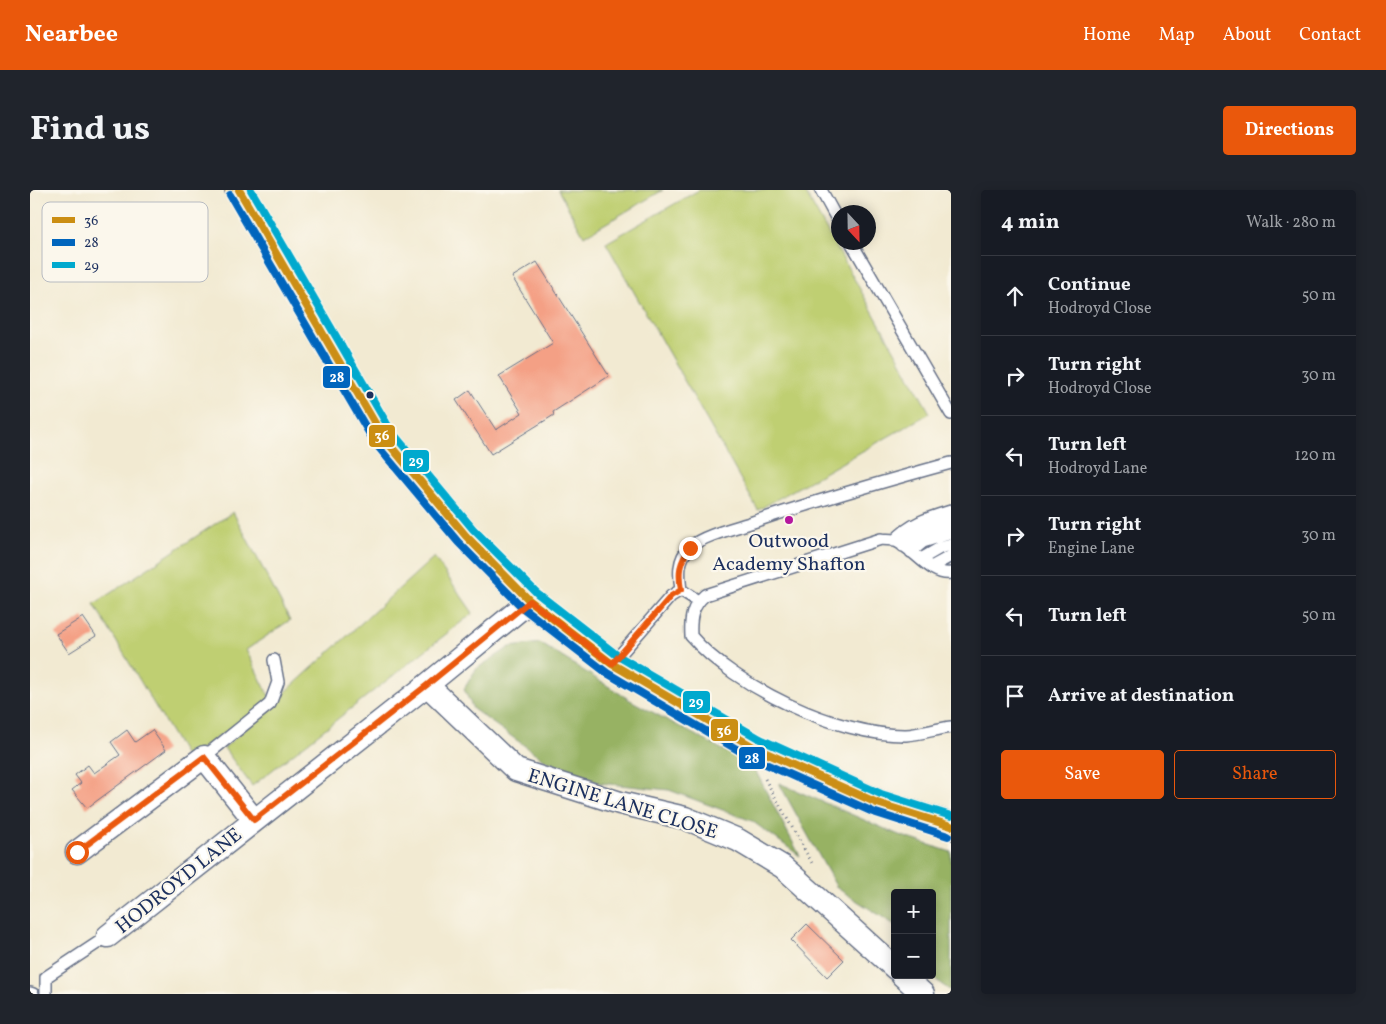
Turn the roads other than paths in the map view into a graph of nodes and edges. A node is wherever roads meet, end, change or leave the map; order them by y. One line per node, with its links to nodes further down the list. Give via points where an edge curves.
1 (240, 190): 17 (main road, via 383,437 466,536)
2 (820, 190): 3 (lane)
3 (831, 209)
4 (856, 250): 5 (lane)
5 (951, 414)
6 (951, 463): 16 (lane, via 716,534 690,548 682,560 678,572)
7 (951, 512): 11 (lane, via 918,521 904,530)
8 (951, 522): 11 (lane, via 921,532)
9 (951, 533): 11 (lane)
10 (951, 545): 13 (lane)
11 (902, 546): 13 (lane); 18 (lane, via 881,539 706,595)
12 (951, 556): 14 (lane)
13 (921, 559): 14 (lane)
14 (931, 567): 15 (lane, via 944,574)
15 (951, 573)
16 (681, 590): 18 (lane); 20 (lane, via 671,596)
17 (530, 601): 20 (main road); 21 (street, HODROYD LANE)
18 (698, 601): 22 (lane, via 691,621 691,636 698,644 738,676 802,711 848,727 906,734)
19 (274, 660): 23 (lane, via 278,682 270,704)
20 (612, 664): 25 (main road, via 756,748 877,803)
21 (427, 685): 24 (street, HODROYD LANE); 28 (street, ENGINE LANE CLOSE, via 516,770 620,803 685,818 738,840 783,867)
22 (951, 727)
23 (204, 757): 24 (street); 26 (street)
24 (254, 820): 27 (street, HODROYD LANE)
25 (951, 826)
26 (77, 852)
27 (108, 936): 30 (lane, via 46,977)
28 (891, 964)
29 (906, 979): 31 (street)
30 (46, 994)
31 (923, 994)

